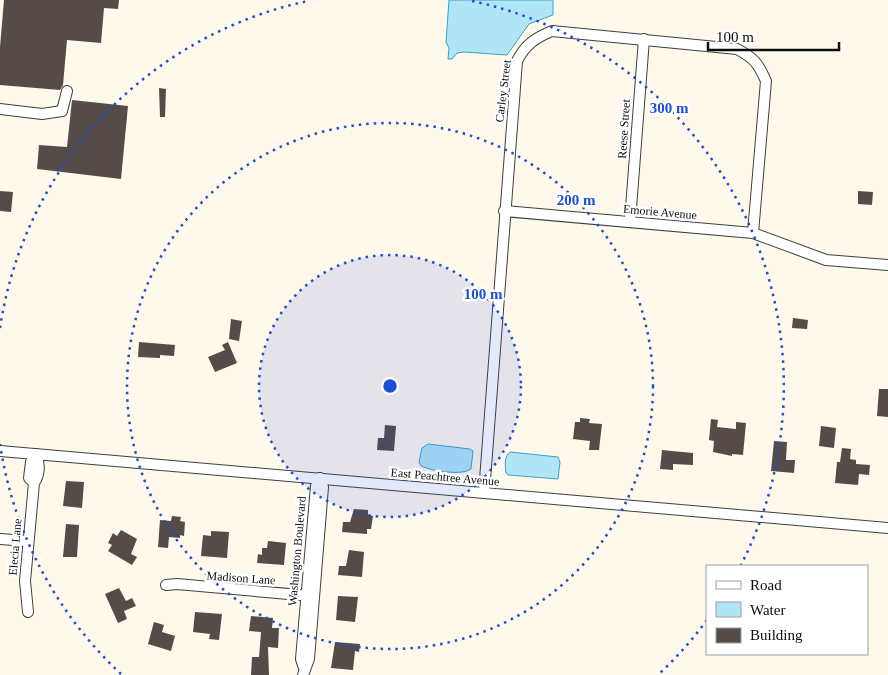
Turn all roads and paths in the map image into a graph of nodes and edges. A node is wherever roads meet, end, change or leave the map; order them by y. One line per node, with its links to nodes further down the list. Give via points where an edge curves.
1 (644, 39): 4 (street, Carley Street, via 552,31 537,37 524,48 517,61); 5 (street, Reese Street); 6 (street, Carley Street, via 736,49 752,56 760,68 766,81)
2 (67, 91): 3 (street, via 62,111 42,114)
3 (0, 109)
4 (504, 211): 5 (street, Emorie Avenue); 11 (street, Carley Street)
5 (630, 221): 6 (street, Emorie Avenue)
6 (753, 233): 7 (street, Emorie Avenue, via 826,260)
7 (888, 265)
8 (0, 451): 9 (street, East Peachtree Avenue)
9 (36, 454): 10 (street, East Peachtree Avenue); 14 (street, Elecia Lane, via 31,462 29,478 34,483)
10 (320, 478): 11 (street, East Peachtree Avenue); 16 (street, Washington Boulevard, via 316,486)
11 (484, 493): 12 (street, East Peachtree Avenue)
12 (888, 528)
13 (0, 539): 14 (street)
14 (28, 541): 17 (street, Elecia Lane, via 25,581)
15 (166, 585): 16 (street, Madison Lane)
16 (310, 596): 18 (street, Washington Boulevard, via 301,659)
17 (28, 612)
18 (304, 672)

